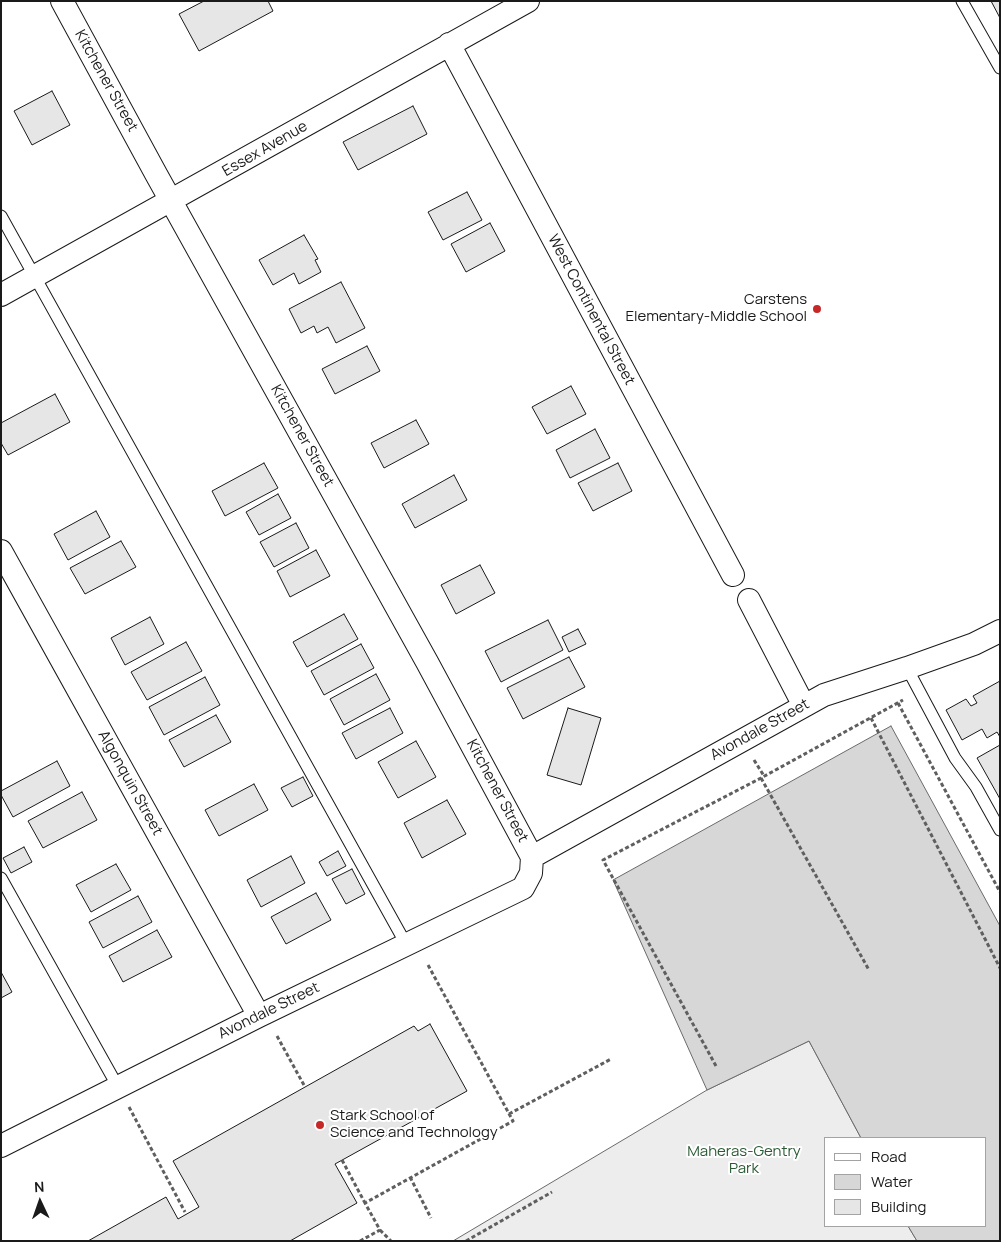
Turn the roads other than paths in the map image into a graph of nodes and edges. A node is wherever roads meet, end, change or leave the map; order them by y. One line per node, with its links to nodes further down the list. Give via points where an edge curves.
1 (62, 1): 6 (street, Kitchener Street)
2 (528, 1): 4 (street, Essex Avenue)
3 (962, 1): 5 (lane)
4 (449, 44): 6 (street, Essex Avenue); 11 (street, West Continental Street)
5 (1000, 68)
6 (171, 202): 8 (street, Essex Avenue); 17 (street, Kitchener Street, via 427,662)
7 (1, 216): 8 (lane)
8 (34, 277): 9 (street, Essex Avenue); 19 (lane)
9 (1, 295)
10 (1, 551): 20 (street, Algonquin Street)
11 (733, 575)
12 (749, 600): 15 (street)
13 (1000, 631): 14 (street, Avondale Street)
14 (907, 668): 15 (street, Avondale Street, via 824,695); 16 (lane, via 955,758)
15 (804, 706): 17 (street, Avondale Street)
16 (1000, 830)
17 (532, 865): 19 (street, Avondale Street, via 523,888)
18 (1, 878): 21 (lane)
19 (406, 944): 20 (street, Avondale Street)
20 (258, 1016): 21 (street, Avondale Street)
21 (118, 1087): 22 (street, Avondale Street)
22 (1, 1146)

